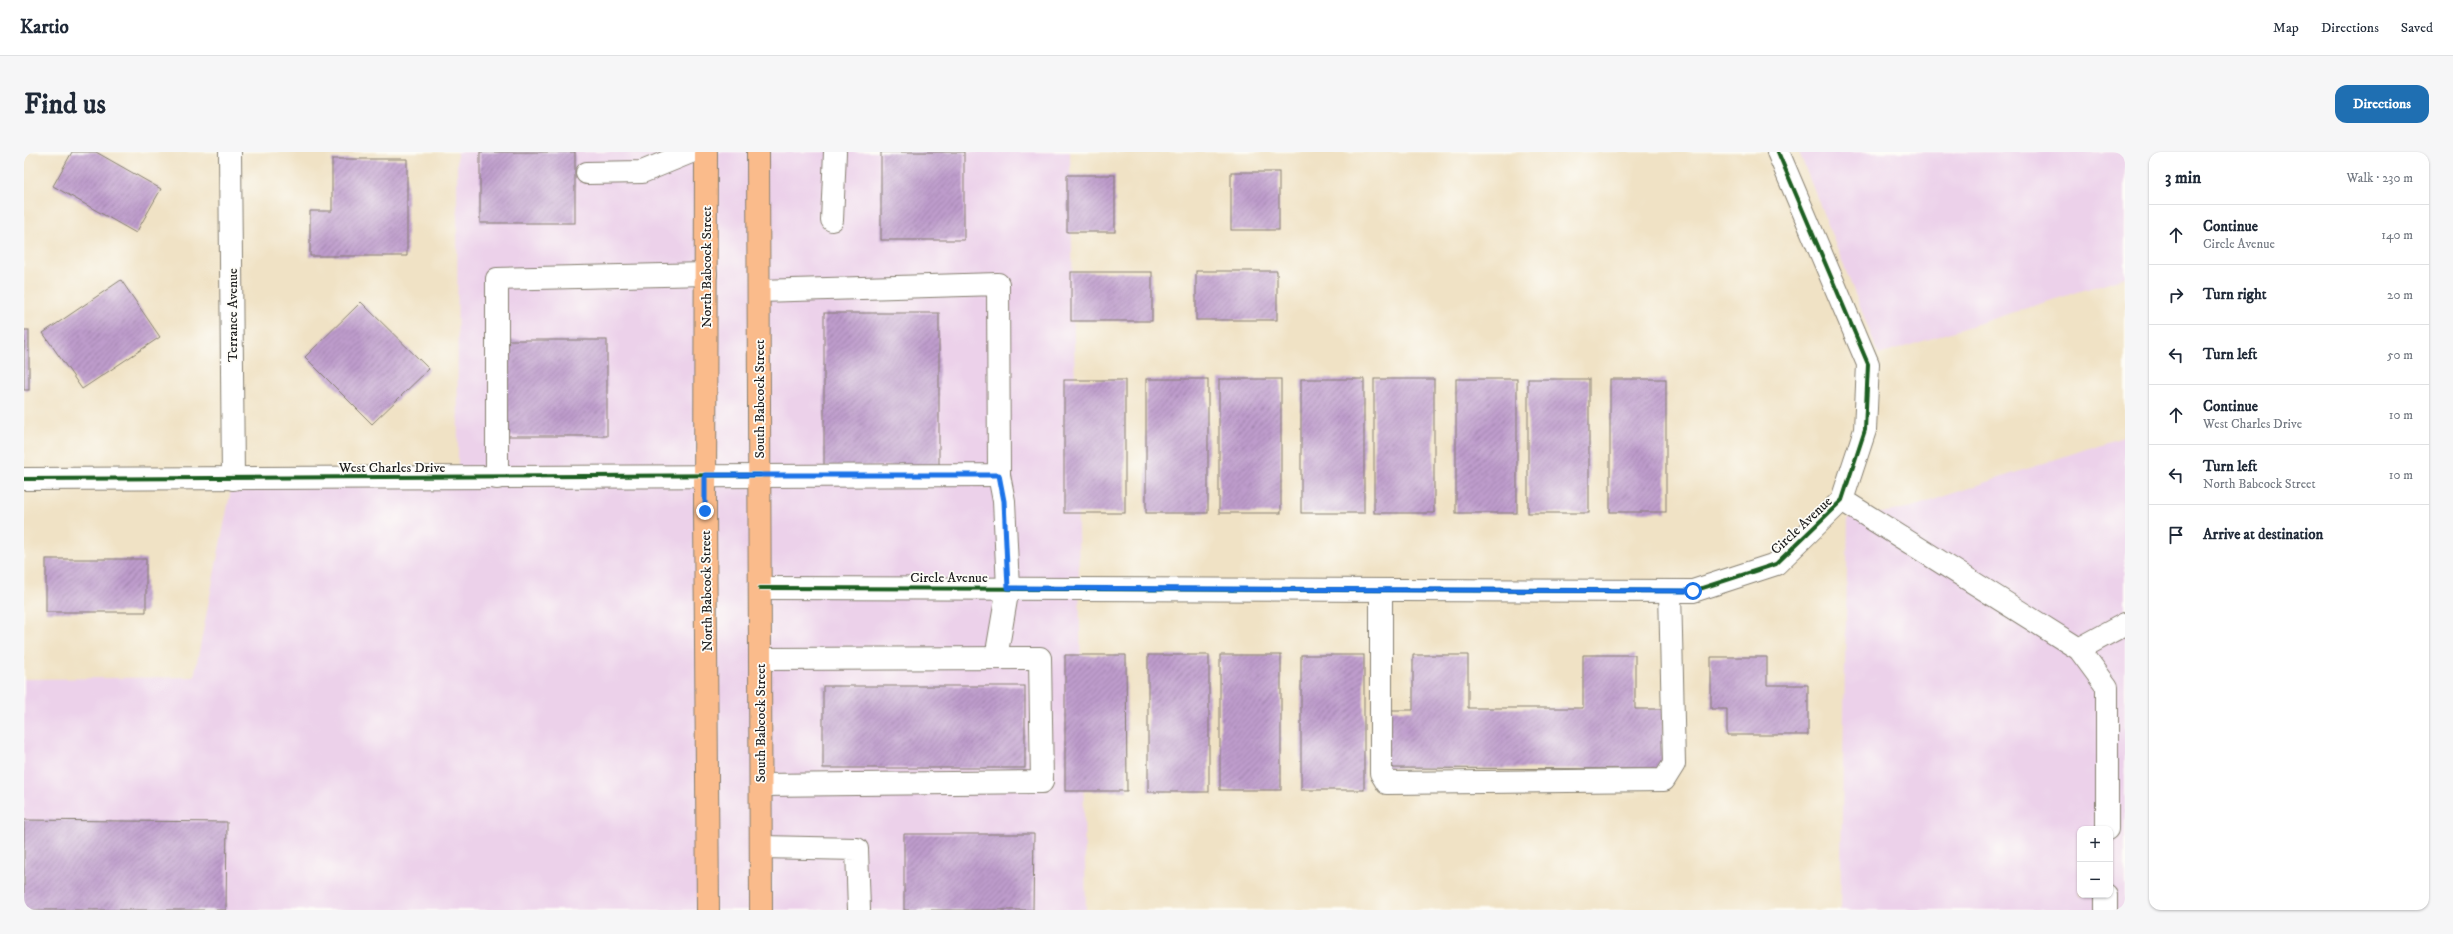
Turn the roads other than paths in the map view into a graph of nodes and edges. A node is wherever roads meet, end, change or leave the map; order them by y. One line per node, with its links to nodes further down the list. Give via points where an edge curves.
1 (230, 152): 16 (street, Terrance Avenue)
2 (691, 152): 7 (street, via 642,172)
3 (706, 152): 9 (main road, North Babcock Street)
4 (758, 152): 10 (main road, South Babcock Street)
5 (835, 152): 8 (street)
6 (1778, 152): 17 (street, Circle Avenue, via 1868,364 1865,430)
7 (587, 173)
8 (832, 220)
9 (706, 274): 11 (main road, North Babcock Street); 14 (street, via 497,279)
10 (759, 291): 12 (main road, South Babcock Street); 13 (street, via 998,284)
11 (705, 475): 12 (street, West Charles Drive); 14 (street, West Charles Drive); 31 (main road, North Babcock Street)
12 (760, 475): 13 (street, West Charles Drive); 18 (main road, South Babcock Street)
13 (999, 475): 19 (street, via 1004,501)
14 (497, 478): 16 (street, West Charles Drive)
15 (24, 479): 16 (street, West Charles Drive)
16 (233, 479)
17 (1842, 500): 21 (street, Circle Avenue, via 1776,564 1693,591); 23 (street)
18 (760, 588): 19 (street, Circle Avenue); 25 (main road, South Babcock Street)
19 (1008, 588): 20 (street, Circle Avenue); 24 (street)
20 (1381, 590): 21 (street, Circle Avenue); 21 (street, via 1381,773 1387,783 1664,780 1674,764)
21 (1670, 591)
22 (2125, 624): 23 (street)
23 (2079, 649): 27 (street, via 2107,688)
24 (996, 658): 25 (street); 26 (street, via 1040,658 1042,782)
25 (760, 659): 26 (main road, South Babcock Street)
26 (761, 785): 29 (main road, South Babcock Street)
27 (2116, 787): 28 (street)
28 (2108, 826)
29 (761, 847): 32 (main road, South Babcock Street); 33 (street, via 858,849)
30 (2106, 898): 34 (street)
31 (708, 910)
32 (761, 910)
33 (858, 910)
34 (2106, 910)

